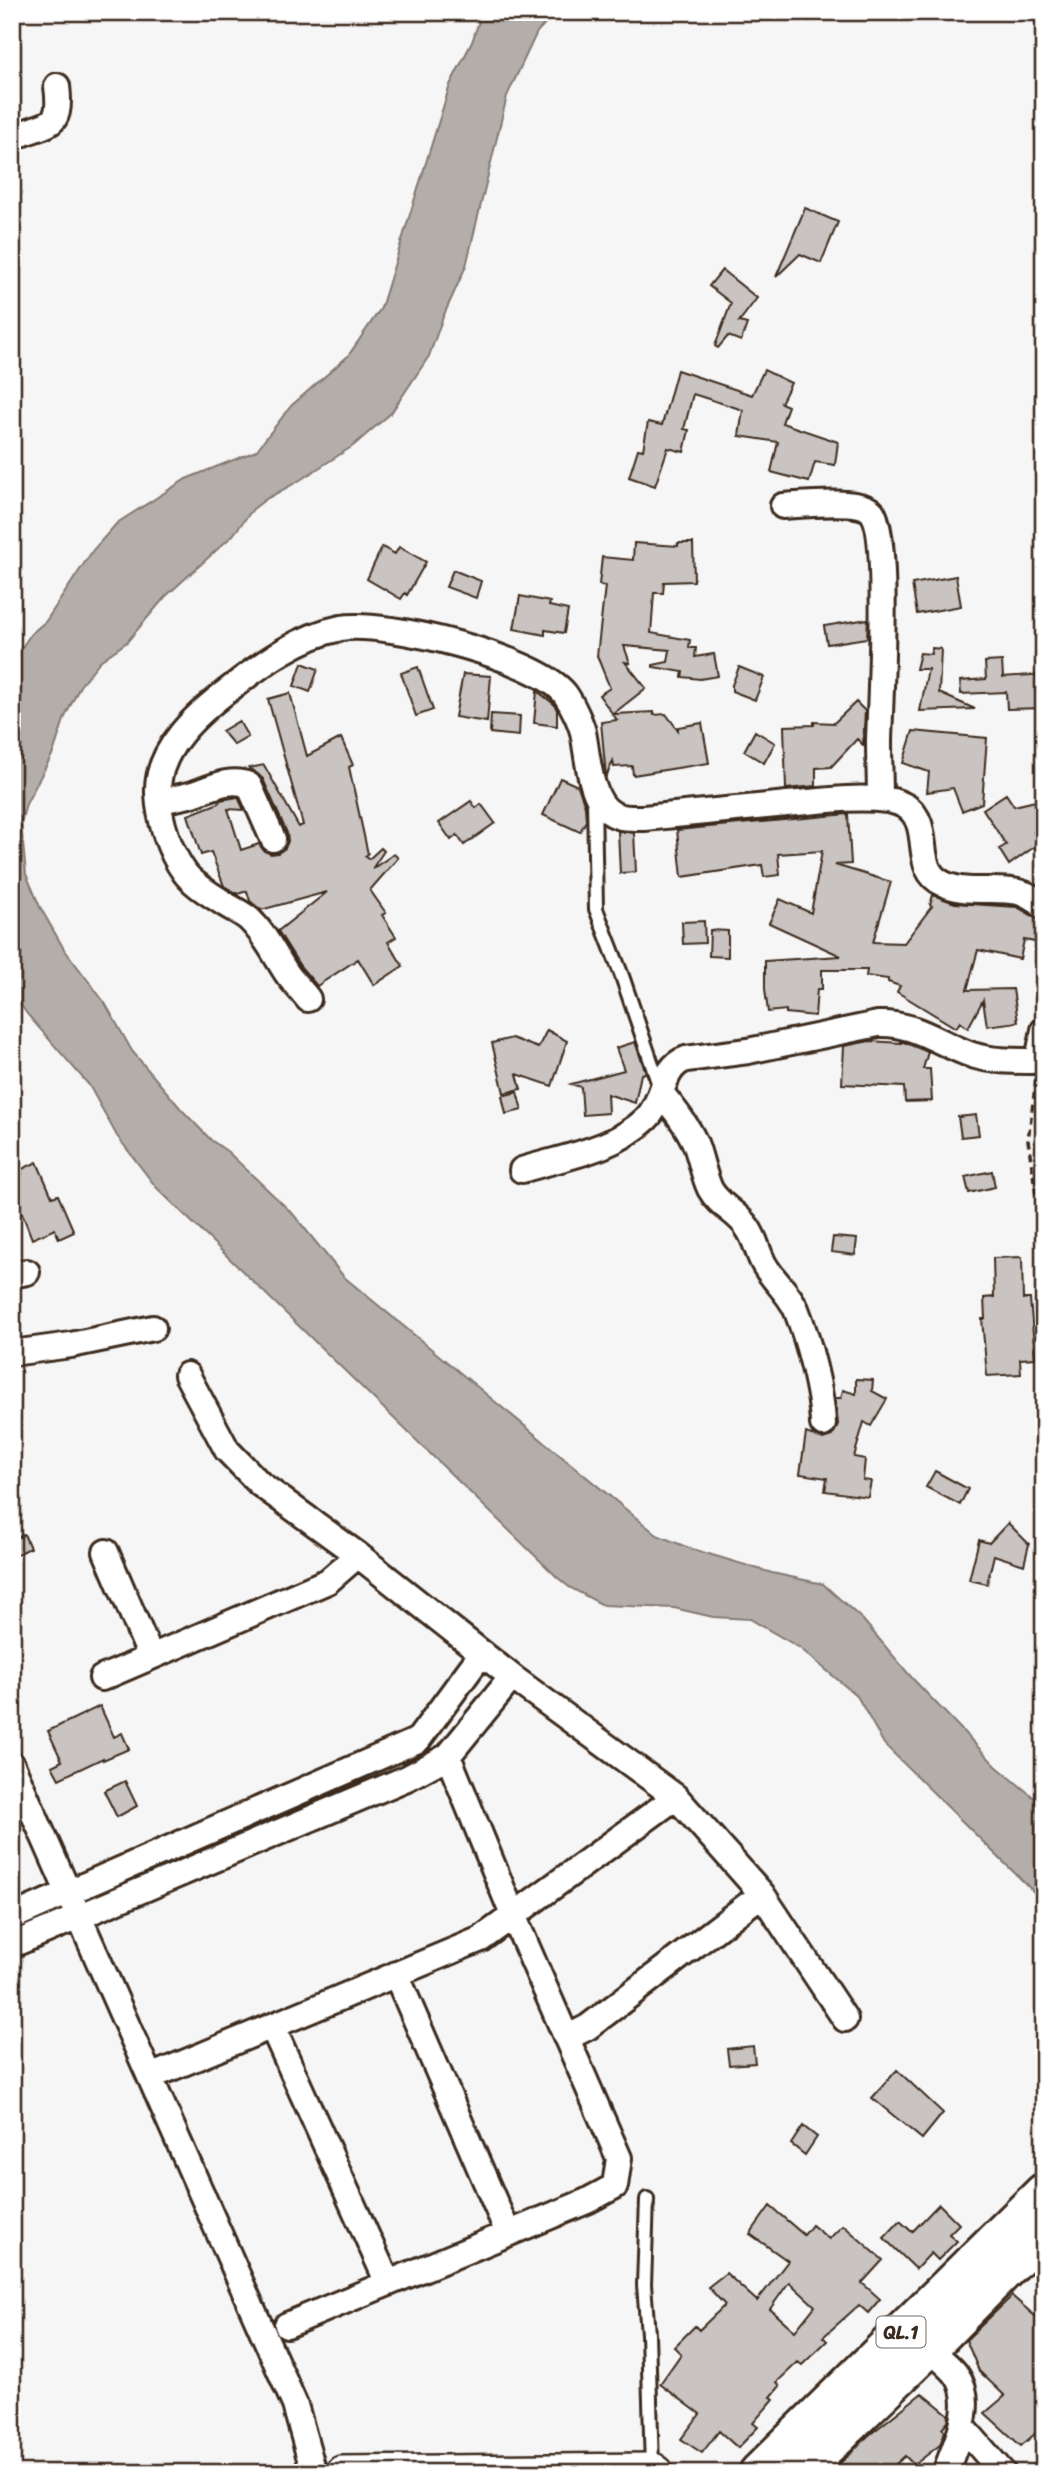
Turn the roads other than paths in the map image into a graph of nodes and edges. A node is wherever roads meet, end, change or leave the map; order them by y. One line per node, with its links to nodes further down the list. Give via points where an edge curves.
1 (57, 86): 2 (street, via 60,105 53,121)
2 (12, 138)
3 (783, 506): 5 (street, via 862,506 872,511 877,524 883,568)
4 (594, 788): 5 (street, via 611,814 622,818); 6 (street, via 582,729 564,694 550,680 533,669 464,647 359,625 317,635 293,647 210,705 166,758 158,779); 11 (lane, via 596,909)
5 (880, 799): 8 (street, via 908,808 919,820 925,863 930,875 942,884 960,890 1024,892)
6 (159, 801): 7 (street, via 224,783 244,783 249,785); 9 (street, via 167,836 185,874 249,919)
7 (272, 839)
8 (1043, 903)
9 (309, 999)
10 (1044, 1030): 11 (street, via 1039,1055 1032,1061 971,1055 903,1025 878,1024 685,1059 669,1070)
11 (662, 1094): 12 (street, via 648,1118 626,1134); 16 (street, via 694,1141 710,1189 749,1229 763,1264 795,1308 816,1376)
12 (523, 1170)
13 (153, 1328): 14 (street)
14 (12, 1353)
15 (187, 1375): 18 (street, via 226,1450 260,1484)
16 (823, 1424)
17 (106, 1552): 20 (street)
18 (358, 1555): 19 (street); 20 (street, via 328,1581)
19 (482, 1653): 21 (street); 26 (street, via 418,1740)
20 (150, 1656): 22 (street)
21 (512, 1677): 23 (street); 25 (street)
22 (102, 1678)
23 (448, 1756): 28 (street); 30 (street, via 407,1778)
24 (12, 1765): 26 (street)
25 (676, 1797): 27 (street); 28 (street)
26 (69, 1893): 29 (street); 30 (street)
27 (762, 1894): 33 (street); 35 (street)
28 (513, 1915): 32 (street, via 481,1939); 35 (street)
29 (12, 1916)
30 (79, 1917): 31 (street); 36 (street)
31 (12, 1945)
32 (396, 1974): 34 (street); 40 (street)
33 (845, 2019)
34 (272, 2026): 36 (street); 41 (street)
35 (567, 2039): 40 (street, via 619,2158 615,2186)
36 (150, 2077): 46 (street, via 295,2405)
37 (1044, 2193): 48 (highway, QL.1)
38 (648, 2199): 45 (lane, via 644,2285)
39 (1044, 2230): 43 (highway, QL.1)
40 (508, 2233): 41 (street)
41 (388, 2283): 42 (street)
42 (286, 2325)
43 (928, 2348): 44 (street, via 956,2375 965,2396); 49 (highway, QL.1)
44 (962, 2426): 50 (street); 51 (street)
45 (655, 2471): 47 (street)
46 (314, 2473)
47 (342, 2473)
48 (759, 2473)
49 (799, 2473)
50 (945, 2473)
51 (1003, 2473)

